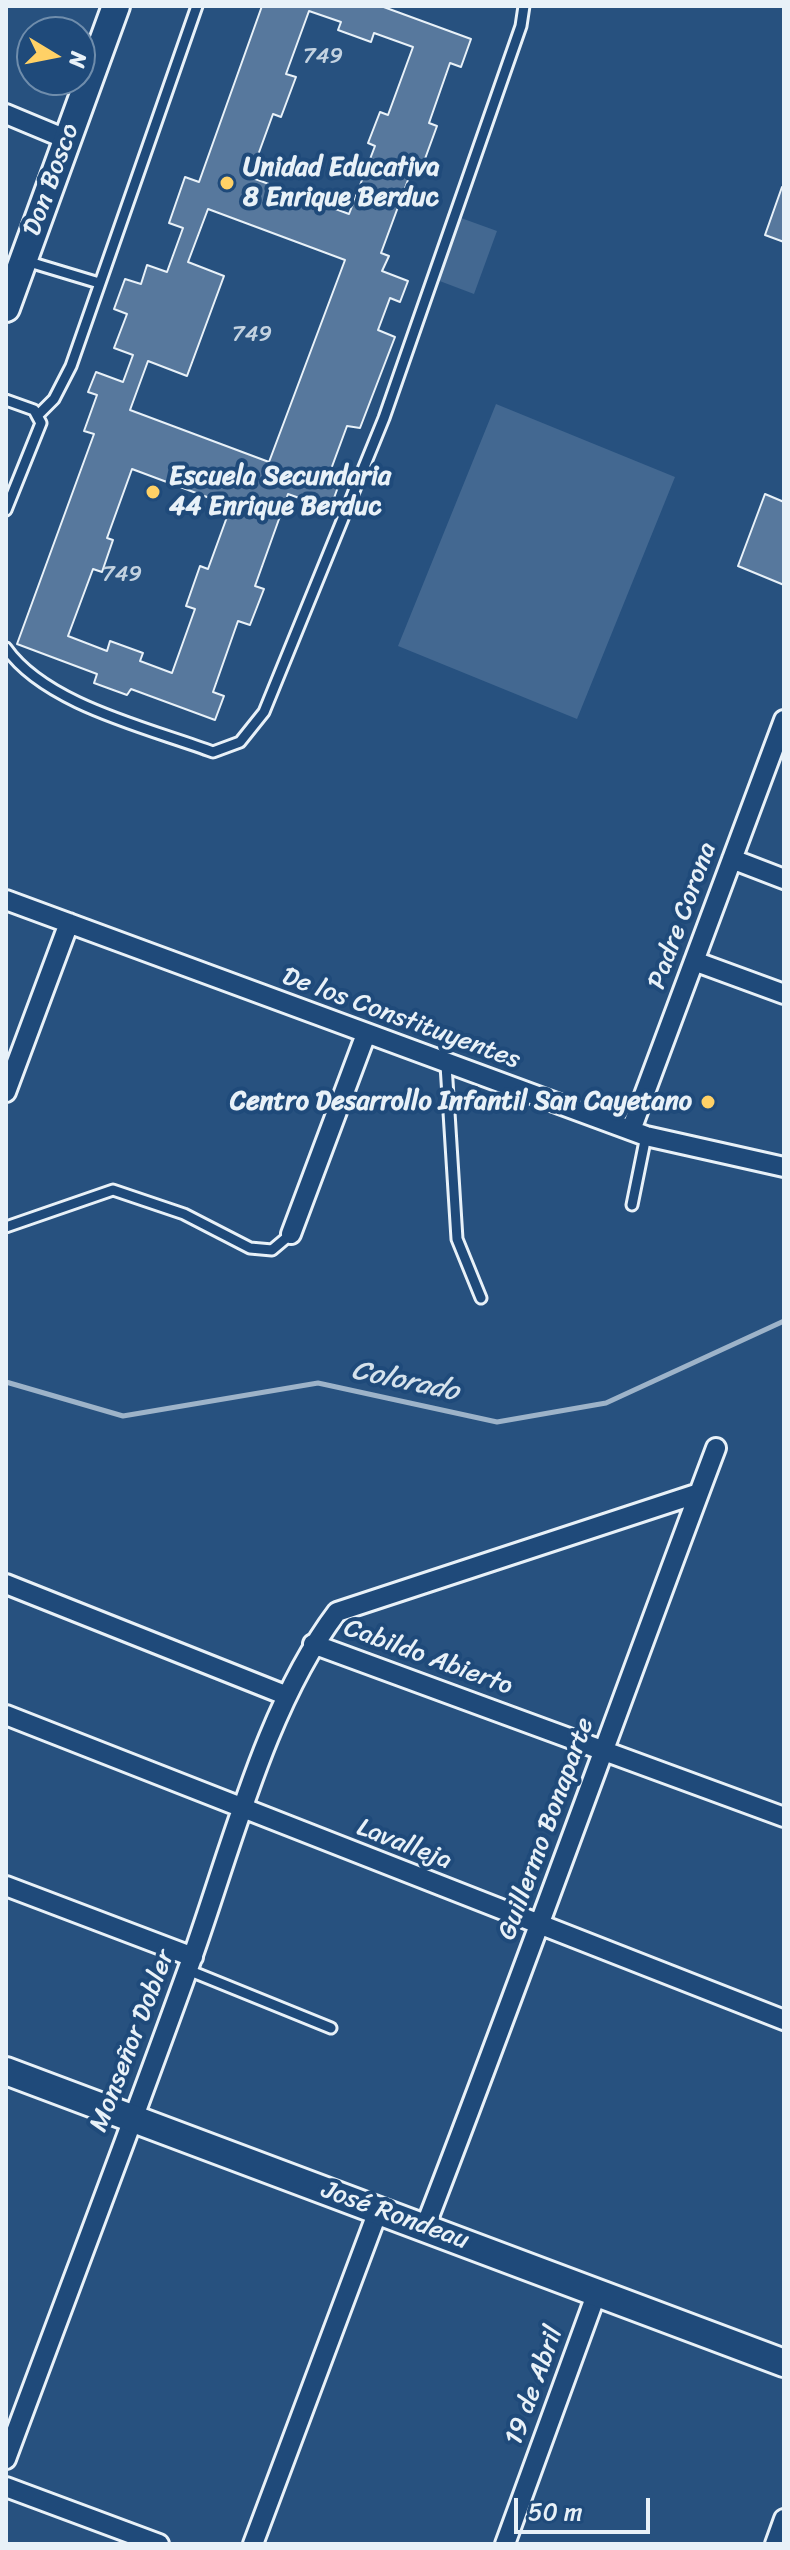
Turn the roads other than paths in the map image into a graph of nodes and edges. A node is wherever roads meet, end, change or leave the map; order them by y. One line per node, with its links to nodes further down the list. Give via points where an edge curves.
1 (116, 6): 5 (street, Don Bosco)
2 (197, 6): 7 (lane)
3 (524, 6): 12 (lane, via 384,418 264,712 240,742 213,752 70,698 17,663)
4 (6, 114): 5 (street)
5 (66, 139): 6 (street, Don Bosco)
6 (23, 260): 7 (lane); 8 (street, Don Bosco)
7 (99, 283): 10 (lane, via 71,366 54,399)
8 (6, 308)
9 (6, 400): 10 (lane)
10 (38, 415): 11 (lane, via 41,423)
11 (6, 510)
12 (6, 648)
13 (784, 720): 14 (street, Padre Corona)
14 (732, 859): 15 (street); 18 (street, Padre Corona)
15 (784, 879)
16 (6, 900): 17 (street, De los Constituyentes)
17 (69, 923): 20 (street, De los Constituyentes); 22 (street)
18 (694, 961): 19 (street); 23 (street, Padre Corona)
19 (784, 994)
20 (366, 1034): 21 (street, De los Constituyentes); 27 (street)
21 (446, 1065): 23 (street, De los Constituyentes); 28 (lane, via 457,1239)
22 (6, 1092)
23 (639, 1133): 24 (street, De los Constituyentes); 25 (lane)
24 (784, 1167)
25 (632, 1205)
26 (6, 1227): 27 (lane, via 113,1190 184,1214 250,1248 272,1250)
27 (291, 1234)
28 (481, 1298)
29 (716, 1448): 30 (street, Guillermo Bonaparte)
30 (699, 1493): 32 (street, Cabildo Abierto, via 337,1612); 35 (street, Guillermo Bonaparte)
31 (6, 1584): 33 (street)
32 (313, 1644): 33 (street, Monseñor Dobler); 35 (street, Cabildo Abierto)
33 (285, 1695): 36 (street, Monseñor Dobler)
34 (6, 1715): 36 (street, Lavalleja)
35 (603, 1749): 37 (street, Cabildo Abierto); 39 (street, Guillermo Bonaparte)
36 (244, 1811): 39 (street, Lavalleja); 40 (street, Monseñor Dobler)
37 (784, 1817)
38 (6, 1886): 40 (street)
39 (542, 1926): 41 (street, Lavalleja); 46 (street, Guillermo Bonaparte)
40 (190, 1964): 42 (lane); 44 (street, Monseñor Dobler)
41 (784, 2020)
42 (331, 2028)
43 (6, 2071): 44 (street, José Rondeau)
44 (131, 2118): 45 (street, José Rondeau); 49 (street, Monseñor Dobler)
45 (378, 2211): 46 (street, José Rondeau); 53 (street)
46 (425, 2227): 47 (street, José Rondeau)
47 (597, 2292): 48 (street, José Rondeau); 54 (street, 19 de Abril)
48 (784, 2363)
49 (6, 2459)
50 (6, 2487): 52 (street)
51 (784, 2519): 55 (street)
52 (159, 2544)
53 (253, 2544)
54 (505, 2544)
55 (775, 2544)

